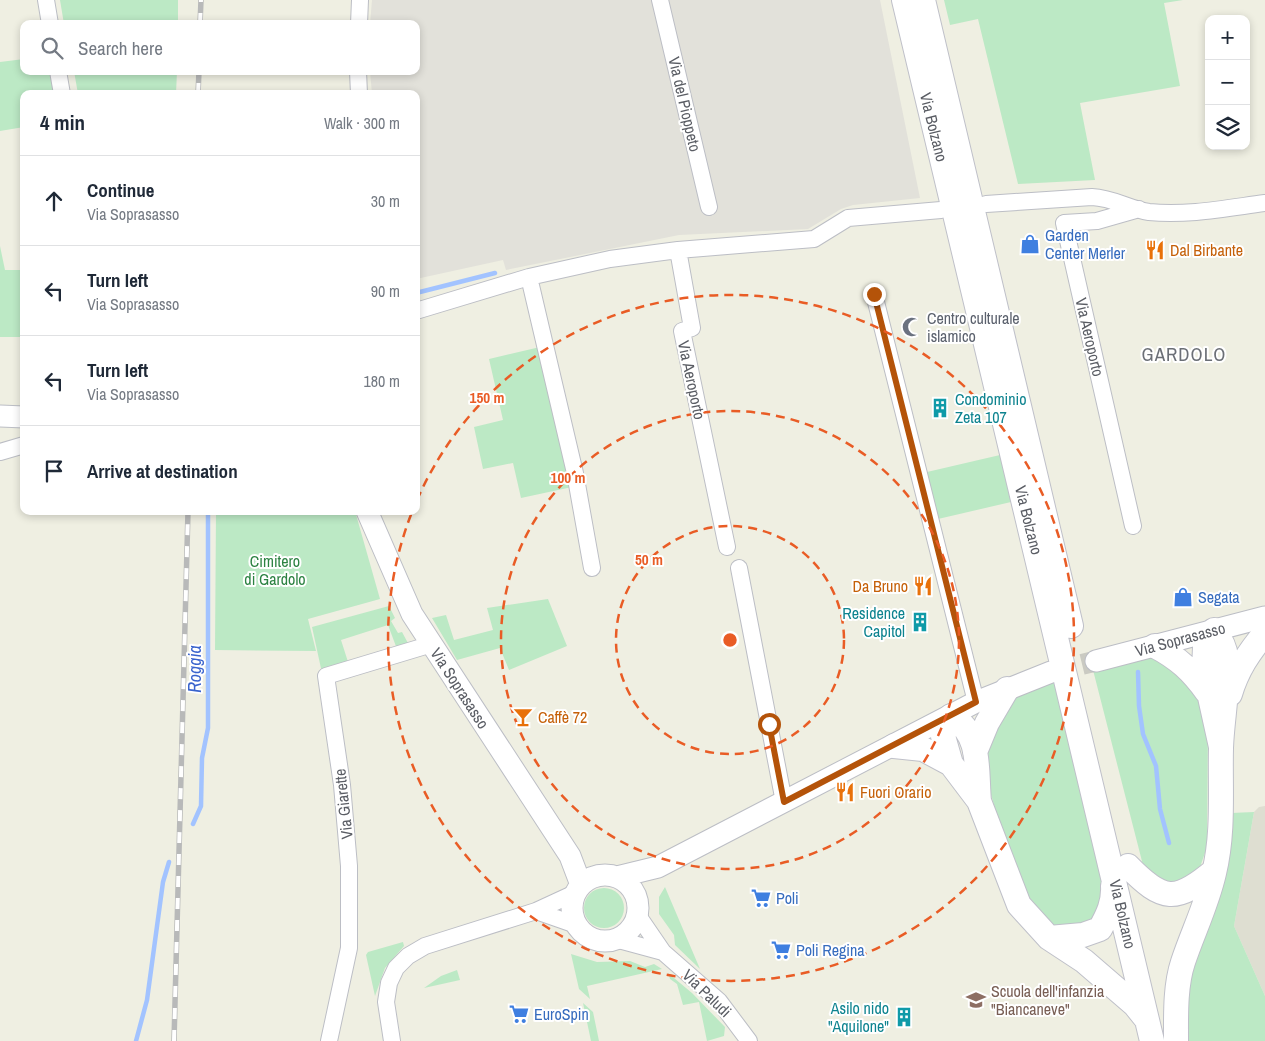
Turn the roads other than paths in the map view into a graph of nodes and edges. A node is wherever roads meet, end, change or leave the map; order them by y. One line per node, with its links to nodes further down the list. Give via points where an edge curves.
1 (46, 0): 6 (street)
2 (360, 0): 7 (street)
3 (660, 0): 14 (street, Via del Pioppeto)
4 (904, 0): 48 (main road, Via Bolzano)
5 (923, 0): 48 (main road, Via Bolzano)
6 (49, 20)
7 (359, 20)
8 (59, 75): 10 (street)
9 (358, 75): 11 (street)
10 (61, 90)
11 (359, 90)
12 (986, 204): 15 (street, Via Aeroporto, via 1092,197)
13 (1265, 204): 15 (street, Via Aeroporto, via 1175,214)
14 (709, 207)
15 (1139, 209): 26 (street, Via Aeroporto, via 1097,221 1064,223)
16 (941, 210): 17 (street, via 848,218 814,239)
17 (678, 250): 18 (street, via 610,259); 27 (street, Via Aeroporto, via 692,328 682,331)
18 (529, 277): 20 (street); 28 (street, via 574,473)
19 (874, 294): 39 (street)
20 (420, 310)
21 (0, 416): 22 (street)
22 (20, 417)
23 (20, 446): 24 (street)
24 (0, 452)
25 (368, 515): 33 (street, Via Soprasasso, via 412,614)
26 (1133, 526)
27 (727, 548)
28 (592, 568)
29 (739, 568): 46 (street)
30 (1265, 617): 31 (street, Via Soprasasso)
31 (1214, 630): 34 (street, Via Soprasasso); 38 (main road, via 1206,647 1204,670); 40 (main road, via 1226,657)
32 (1265, 633): 40 (main road, via 1236,675)
33 (432, 644): 51 (street, Via Soprasasso, via 570,856); 60 (street, Via Giarette, via 326,676 342,786 349,894 349,948)
34 (1155, 646): 35 (street, Via Soprasasso); 38 (main road, via 1191,670)
35 (1096, 661)
36 (1051, 672): 37 (street)
37 (1007, 689): 39 (street); 44 (main road)
38 (1207, 692): 43 (main road)
39 (976, 702): 41 (street)
40 (1225, 710): 43 (main road)
41 (951, 716): 42 (street); 44 (main road, via 970,732); 45 (main road, via 943,736)
42 (894, 746): 45 (main road, via 922,749); 46 (street)
43 (1221, 747): 50 (main road, via 1222,806)
44 (975, 752): 47 (main road)
45 (951, 764): 47 (main road)
46 (784, 802): 49 (street)
47 (979, 802): 55 (main road, via 1019,905)
48 (1120, 866): 50 (main road, via 1163,894 1178,895 1193,889); 55 (main road, via 1108,914 1100,929 1082,935); 58 (main road, Via Bolzano); 62 (main road, Via Bolzano)
49 (658, 867): 51 (street); 52 (street)
50 (1214, 871): 63 (main road, via 1201,917 1182,964)
51 (593, 883): 52 (street, Via Soprasasso, via 626,883); 53 (street); 54 (street, Via Soprasasso, via 572,904)
52 (636, 905): 56 (street, via 630,930); 57 (street, Via Paludi)
53 (536, 911): 54 (street); 61 (street, via 425,946 408,956 396,968 389,983 386,1002)
54 (576, 925): 56 (street, via 593,939)
55 (1049, 938): 58 (main road, via 1084,961 1135,1005)
56 (615, 939): 57 (street, Via Paludi)
57 (664, 952): 59 (street, Via Paludi, via 719,1001)
58 (1150, 1031)
59 (746, 1040)
60 (330, 1041)
61 (392, 1041)
62 (1168, 1041)
63 (1176, 1041)

